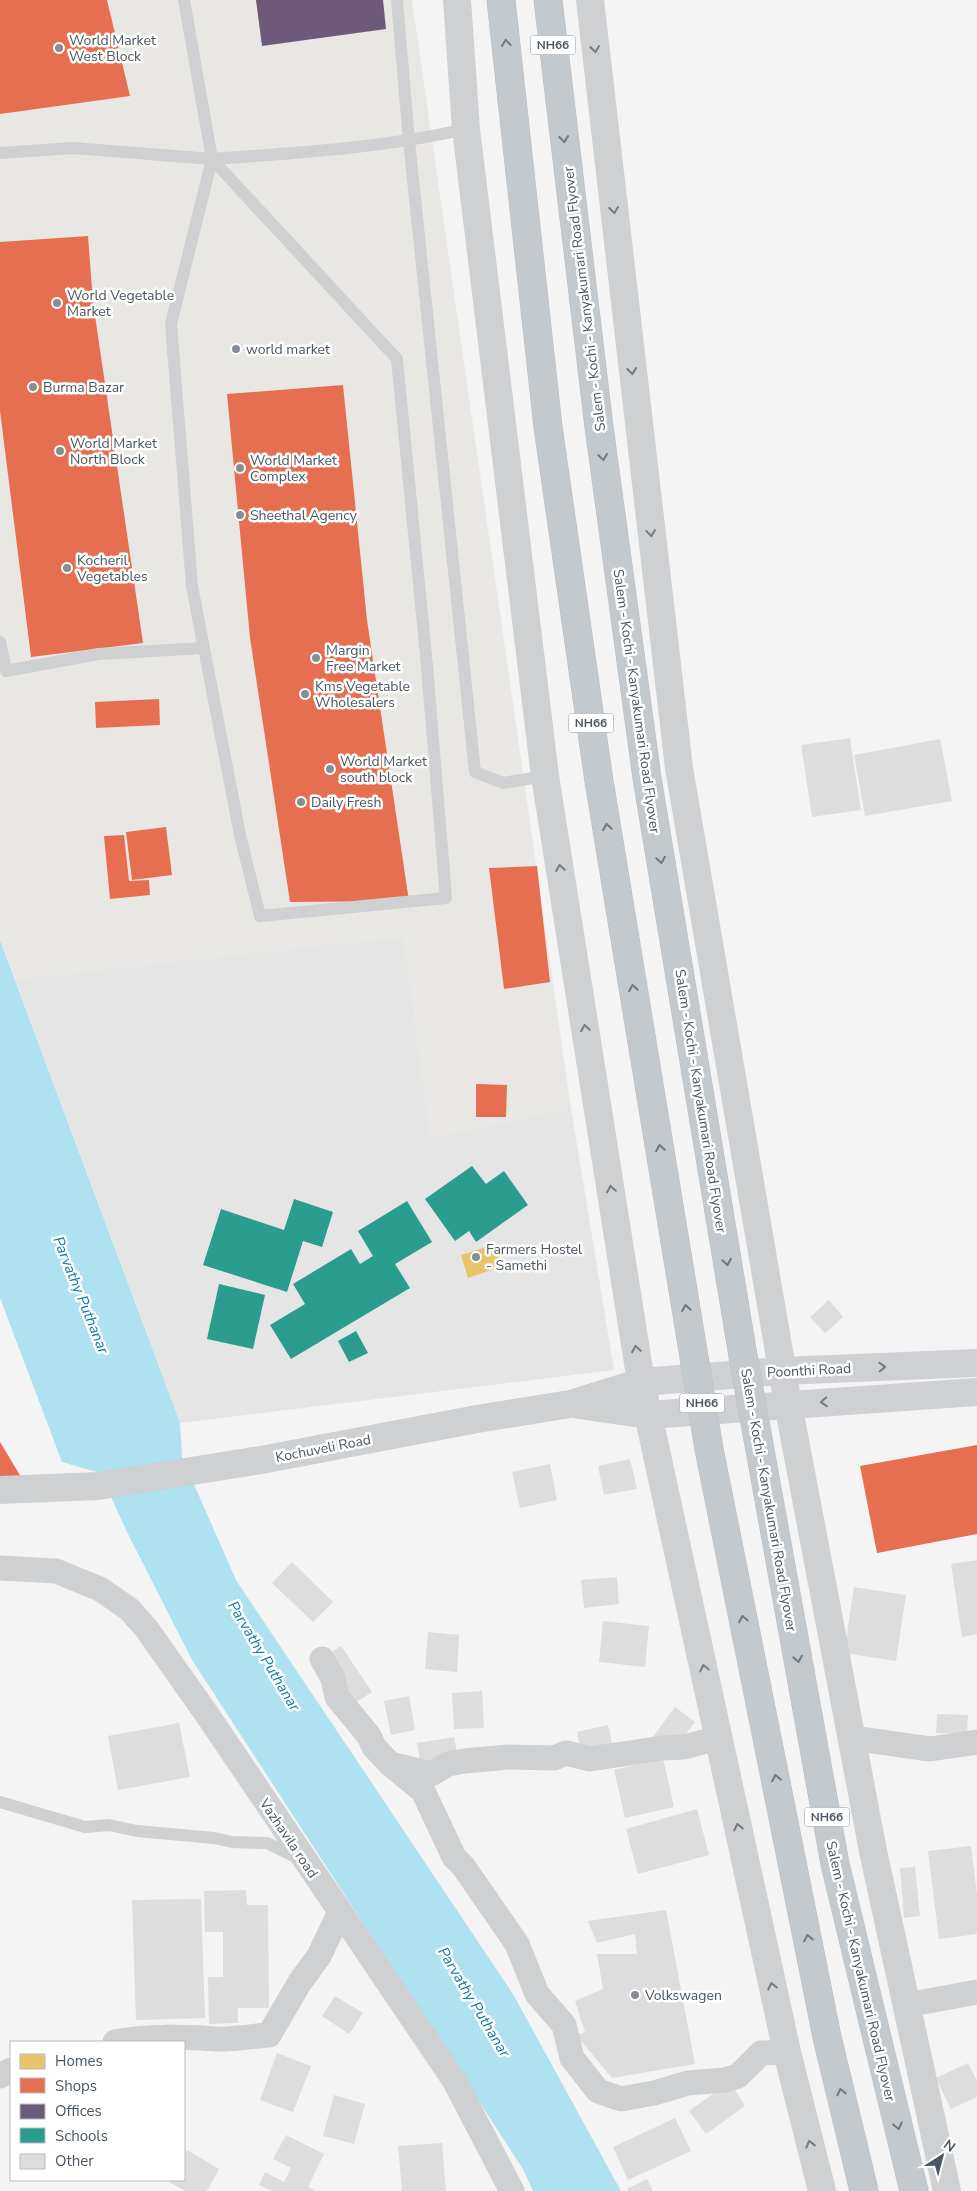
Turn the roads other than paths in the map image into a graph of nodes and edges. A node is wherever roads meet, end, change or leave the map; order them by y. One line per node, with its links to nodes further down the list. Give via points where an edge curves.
1 (184, 0): 10 (lane)
2 (397, 0): 8 (lane)
3 (457, 0): 7 (street)
4 (501, 0): 37 (highway, NH66, one-way to 4, bridge, via 828,2037 709,1449 599,781 549,437)
5 (548, 0): 38 (highway, Salem - Kochi - Kanyakumari Road Flyover / NH66, one-way to 38, bridge, via 599,427 647,778 743,1356 835,1864)
6 (590, 0): 15 (street, one-way to 15, via 679,768)
7 (466, 129): 8 (lane); 13 (street)
8 (409, 141): 10 (lane); 13 (lane, via 475,772 504,783)
9 (0, 153): 10 (lane, via 73,148)
10 (212, 158): 12 (lane, via 171,324 192,586); 12 (lane, via 397,359 446,898 260,916 240,835)
11 (0, 642): 12 (lane, via 6,671 99,654)
12 (204, 648)
13 (545, 776): 16 (street, one-way to 13)
14 (977, 1363): 15 (main road, Poonthi Road, one-way to 14)
15 (782, 1371): 16 (main road, Poonthi Road); 19 (street)
16 (642, 1382): 18 (street, Kochuveli Road); 20 (street)
17 (977, 1392): 19 (main road, one-way to 19)
18 (570, 1404): 20 (street); 21 (street, Kochuveli Road, via 98,1486)
19 (788, 1404): 20 (main road); 24 (street)
20 (648, 1414): 25 (street, one-way to 20)
21 (0, 1490)
22 (0, 1568): 29 (street, Vazhavila road, via 56,1571 100,1589 129,1609 165,1654)
23 (322, 1659): 27 (street, via 333,1678 338,1697)
24 (852, 1738): 26 (street, via 930,1749); 32 (street)
25 (720, 1740): 27 (street, via 590,1759 566,1753 554,1758 508,1757 465,1761 448,1764 431,1774); 34 (street, one-way to 25)
26 (977, 1742)
27 (390, 1764): 34 (street, via 424,1792 454,1856 517,1944 537,1994 564,2025 572,2058 598,2091 621,2099 688,2083 725,2080 738,2076 761,2053)
28 (0, 1802): 29 (lane, via 85,1827 109,1825 232,1842 267,1843)
29 (306, 1862): 30 (street, Vazhavila road)
30 (340, 1912): 33 (street, via 319,1956 269,2035); 35 (street, Vazhavila road, via 454,2080)
31 (977, 1992): 32 (street)
32 (906, 2005): 39 (street)
33 (123, 2041)
34 (787, 2052): 36 (street, one-way to 34)
35 (512, 2191)
36 (822, 2191)
37 (864, 2191)
38 (914, 2191)
39 (947, 2191)

